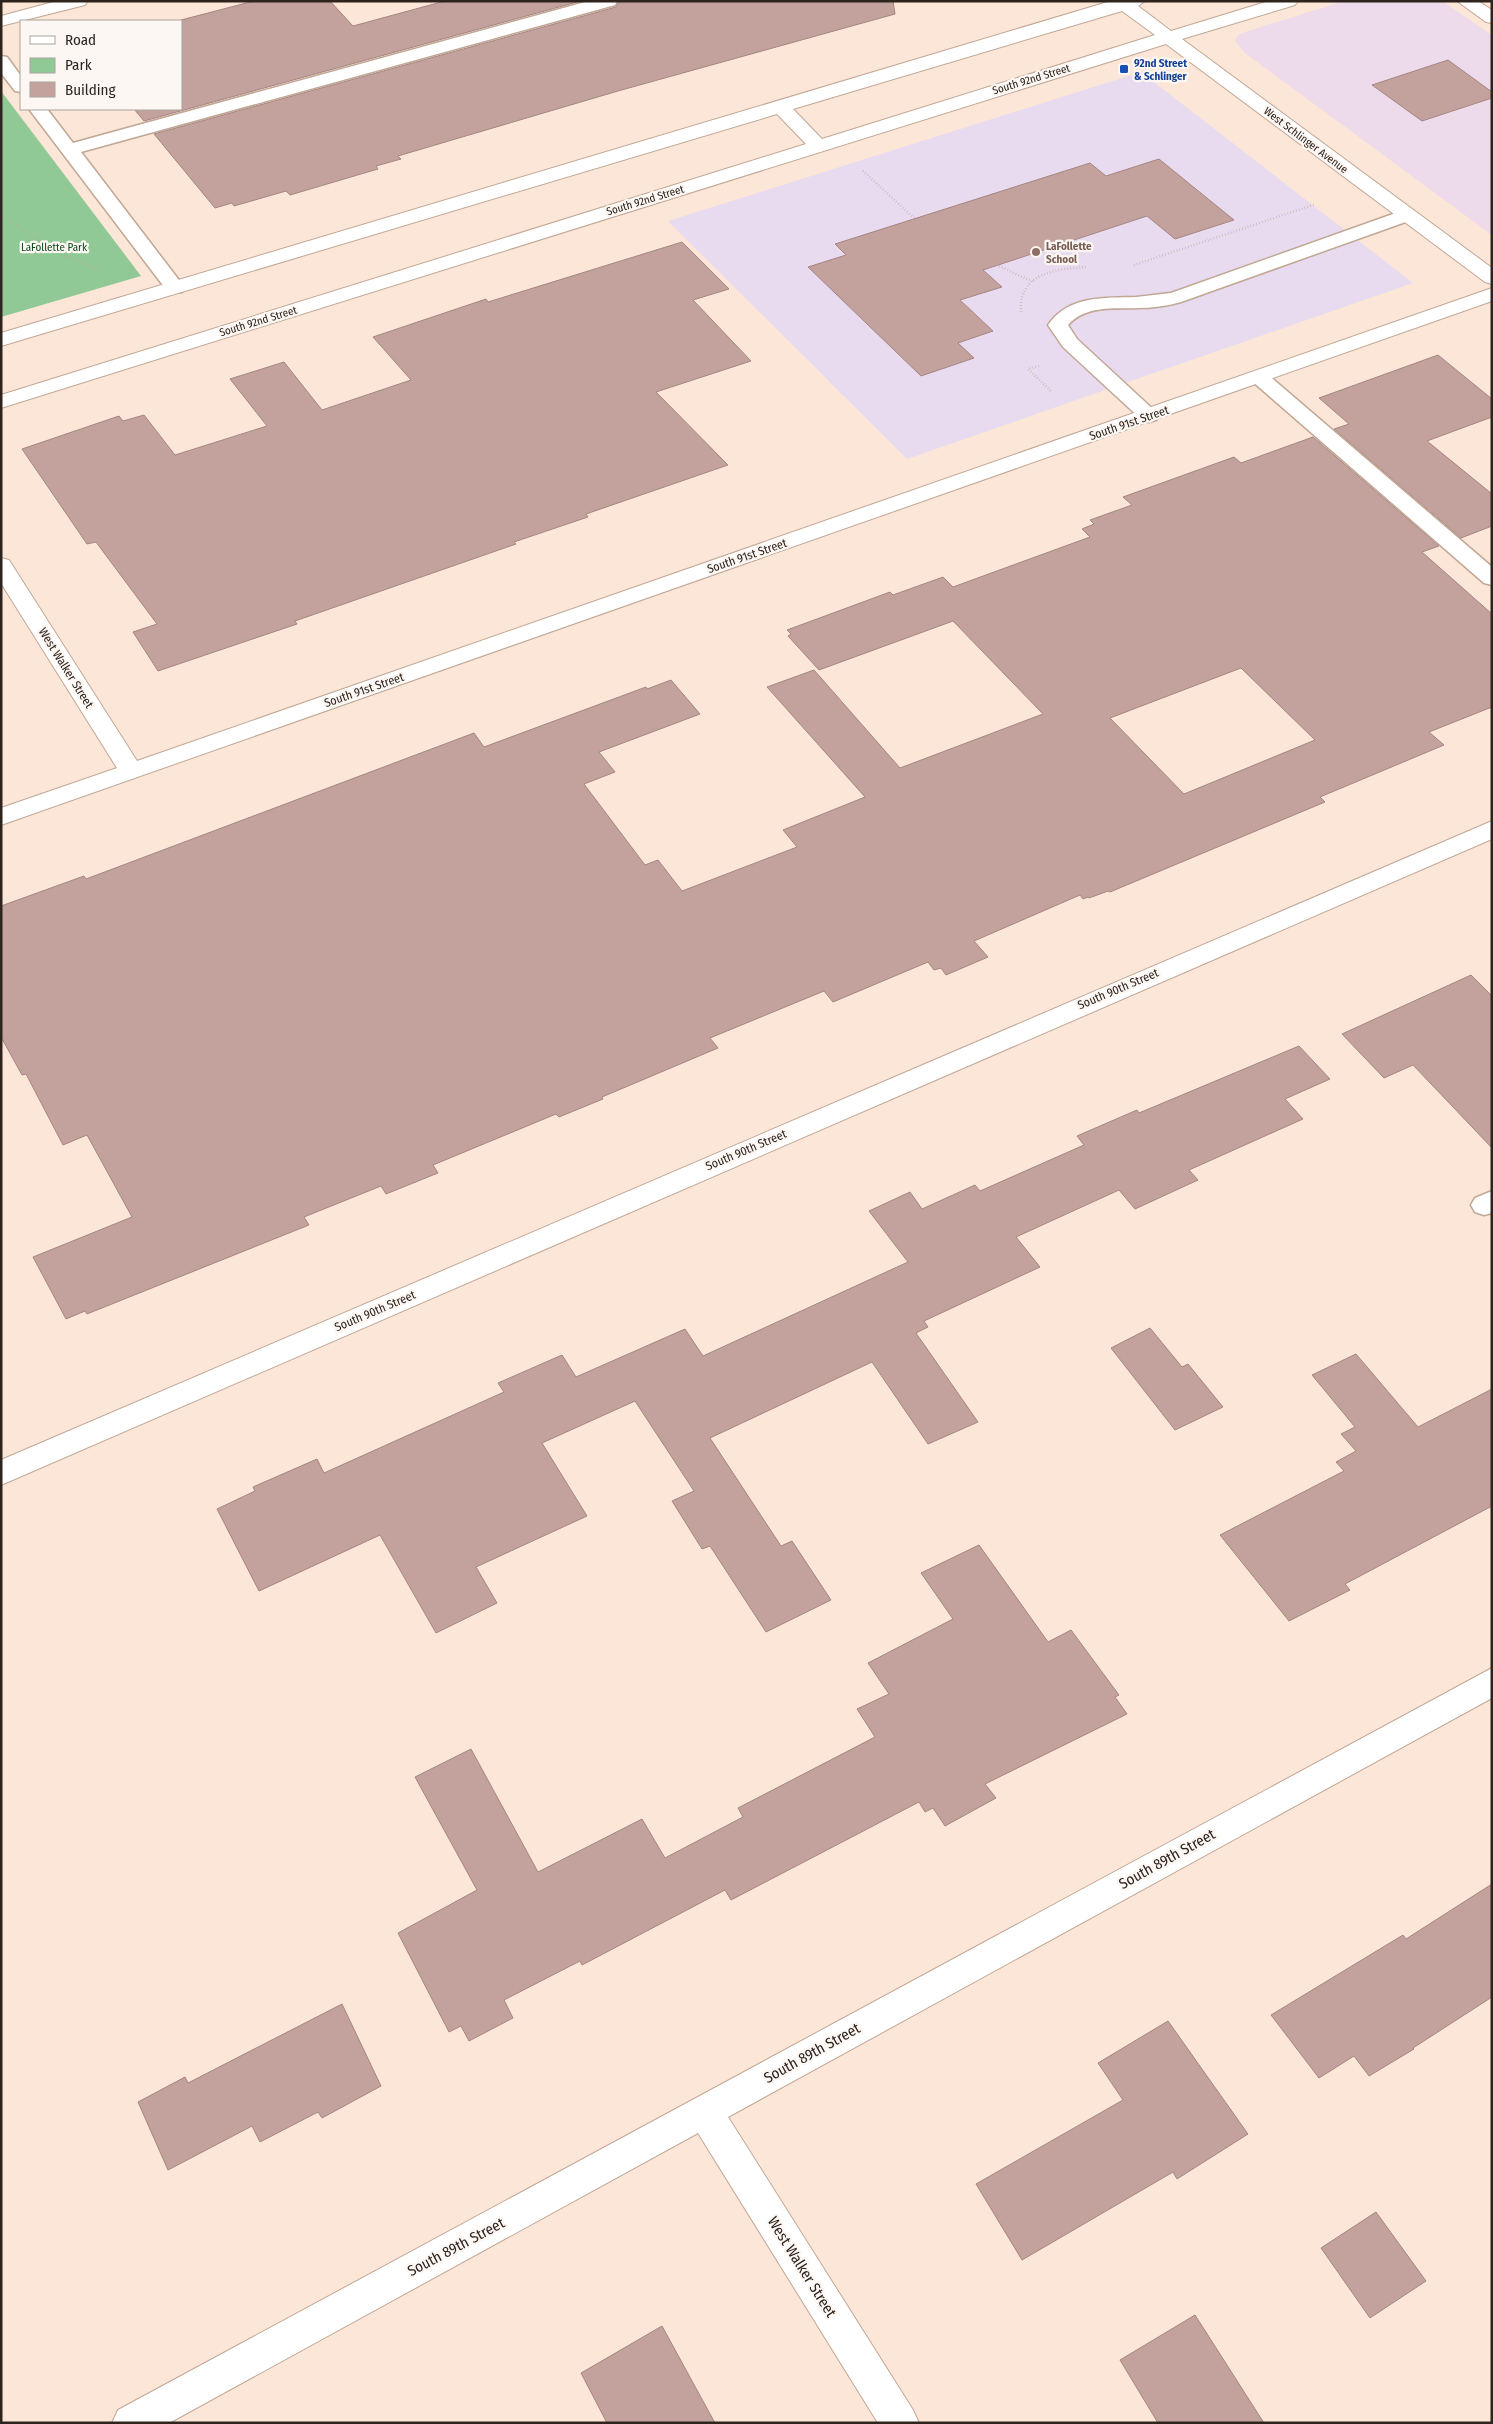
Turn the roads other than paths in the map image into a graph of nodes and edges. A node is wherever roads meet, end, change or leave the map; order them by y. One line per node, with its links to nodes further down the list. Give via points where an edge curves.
1 (79, 1): 7 (street)
2 (609, 1): 14 (lane)
3 (1289, 1): 8 (street, South 92nd Street)
4 (1466, 1): 6 (street)
5 (1126, 2): 8 (street, West Schlinger Avenue); 11 (street)
6 (1492, 18)
7 (1, 21)
8 (1167, 37): 13 (street, South 92nd Street); 15 (street, West Schlinger Avenue)
9 (1, 61): 10 (lane)
10 (20, 86)
11 (780, 107): 13 (street); 17 (street)
12 (39, 110): 14 (lane)
13 (819, 146): 21 (street, South 92nd Street)
14 (69, 150): 17 (lane)
15 (1407, 215): 16 (street, West Schlinger Avenue); 22 (lane, via 1174,298 1082,306 1065,314 1058,325 1070,343)
16 (1492, 278)
17 (175, 288): 19 (street)
18 (1492, 294): 20 (street, South 91st Street)
19 (1, 340)
20 (1259, 377): 22 (street, South 91st Street); 24 (lane)
21 (1, 402)
22 (1149, 416): 25 (street, South 91st Street)
23 (1, 565): 25 (street, West Walker Street)
24 (1492, 578)
25 (131, 771): 26 (street, South 91st Street)
26 (1, 817)
27 (1492, 829): 28 (street, South 90th Street)
28 (1, 1473)
29 (1492, 1682): 30 (street, South 89th Street)
30 (705, 2112): 31 (street, South 89th Street); 32 (street, West Walker Street)
31 (131, 2423)
32 (900, 2423)

